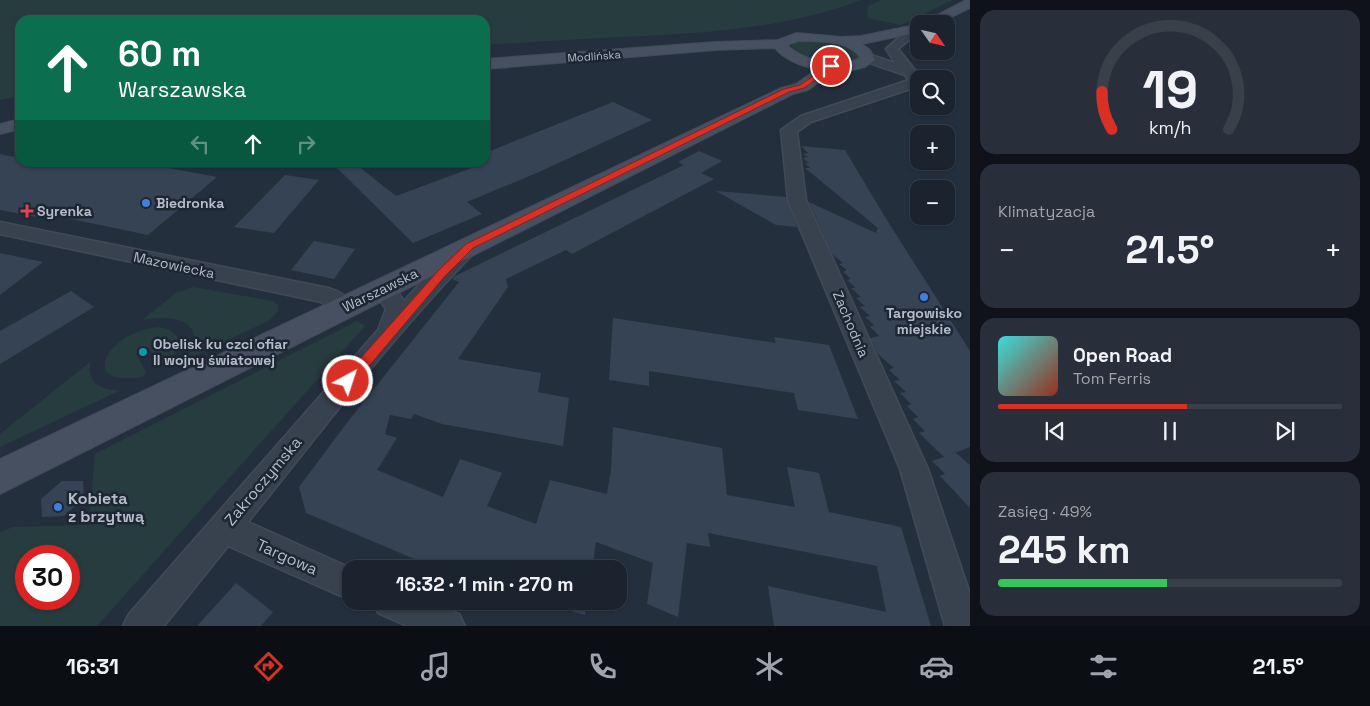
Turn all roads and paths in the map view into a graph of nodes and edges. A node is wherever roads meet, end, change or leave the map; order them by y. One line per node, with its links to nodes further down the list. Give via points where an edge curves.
1 (970, 3): 2 (main road)
2 (944, 15)
3 (910, 28): 6 (main road, via 862,40)
4 (910, 32): 8 (main road)
5 (910, 35): 11 (street, via 892,49)
6 (842, 41): 7 (main road, via 806,37 790,39); 8 (main road)
7 (791, 53): 9 (main road, Modlińska, via 703,49); 10 (main road, Modlińska); 13 (main road, Warszawska, via 805,69)
8 (863, 58): 10 (main road, Modlińska); 11 (street); 12 (street, via 901,77)
9 (490, 64)
10 (831, 66): 13 (main road, Warszawska, via 802,87)
11 (909, 72): 12 (street, Zachodnia, via 915,80)
12 (897, 88): 27 (street, Zachodnia, via 806,119 789,130 797,200 914,469)
13 (787, 91): 17 (main road, Warszawska)
14 (15, 125): 15 (main road)
15 (0, 129)
16 (0, 228): 19 (street, Mazowiecka, via 328,296)
17 (470, 246): 18 (main road, Warszawska); 20 (street, Zakroczymska)
18 (383, 289): 19 (main road, Warszawska); 20 (street, Zakroczymska, via 398,308)
19 (344, 308): 21 (main road, Warszawska)
20 (385, 337): 22 (street, Zakroczymska)
21 (0, 477)
22 (224, 528): 23 (street, Targowa); 25 (street, Zakroczymska)
23 (342, 581)
24 (411, 610): 26 (street)
25 (141, 626)
26 (447, 626)
27 (963, 626)

